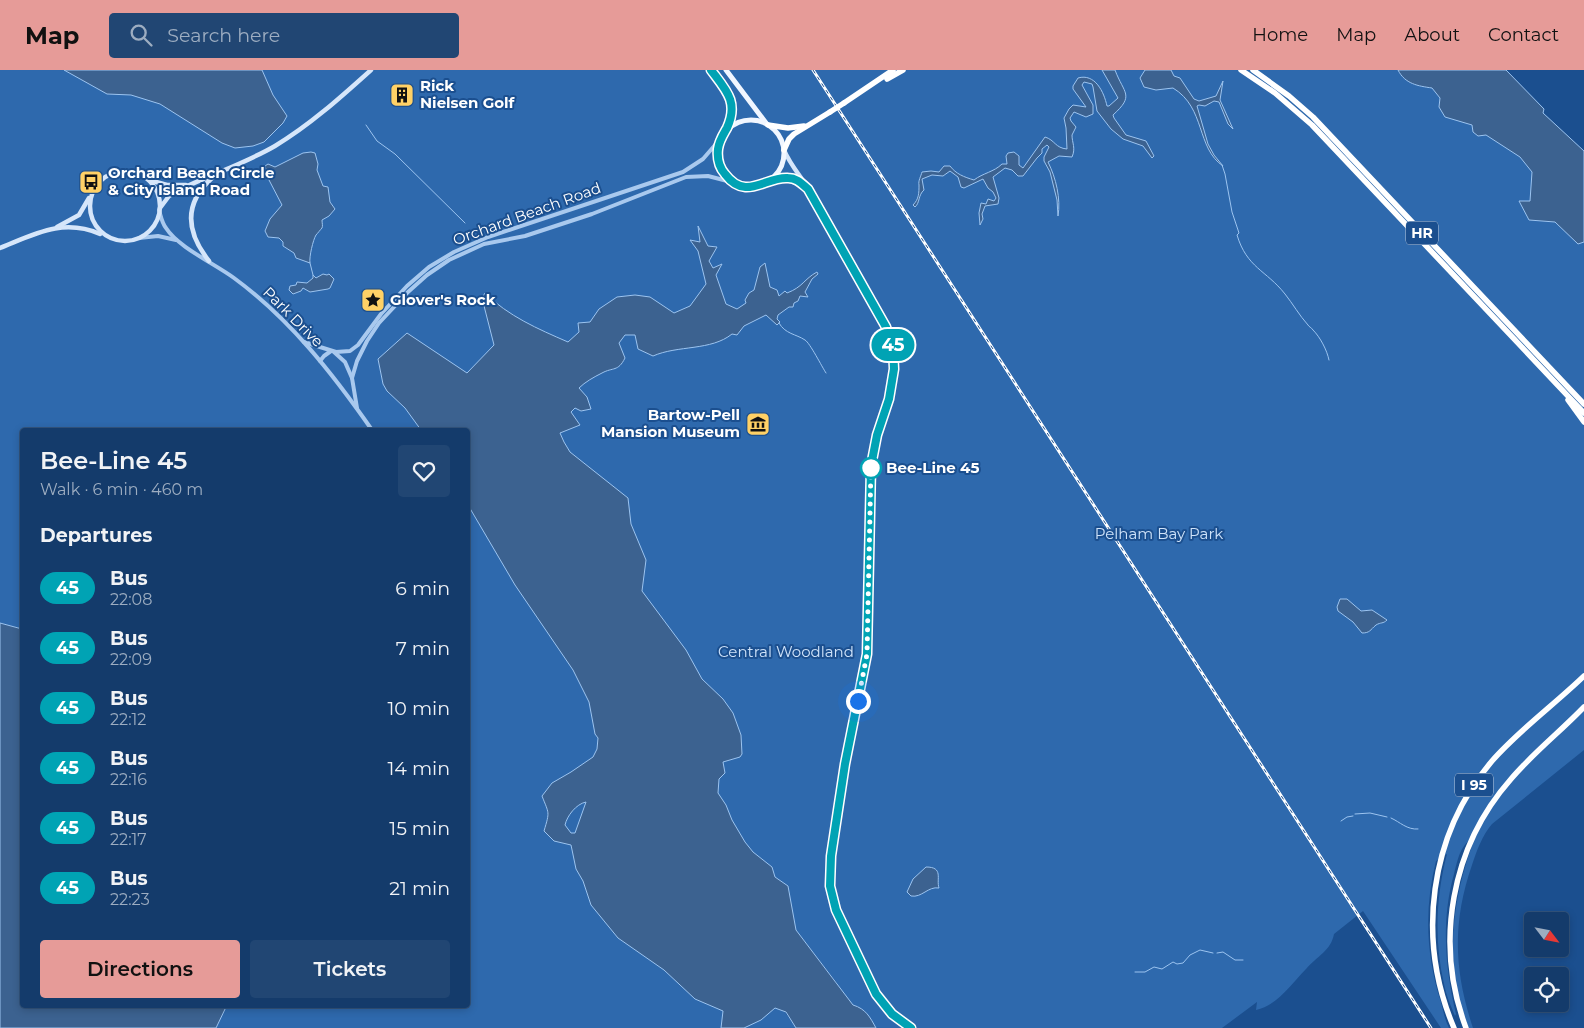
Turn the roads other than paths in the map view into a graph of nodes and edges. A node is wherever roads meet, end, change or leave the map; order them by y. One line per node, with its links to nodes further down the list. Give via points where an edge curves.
1 (371, 70): 13 (main road, via 293,134)
2 (711, 70): 11 (main road, via 731,100 731,117)
3 (726, 70): 9 (main road)
4 (893, 70): 8 (highway)
5 (903, 70): 8 (highway)
6 (1241, 70): 32 (highway, HR, via 1312,124)
7 (1253, 70): 34 (highway, HR, via 1313,118)
8 (870, 88): 10 (highway, bridge)
9 (767, 124): 10 (highway, via 788,128); 11 (main road, via 744,121); 12 (main road, via 780,136)
10 (811, 124): 12 (highway, via 791,136)
11 (723, 135): 15 (main road, via 718,148 719,164); 28 (street, Orchard Beach Road, via 703,159 683,172 481,240 448,255 407,286 354,348 345,352)
12 (784, 150): 16 (main road, via 781,168); 18 (main road)
13 (215, 175): 17 (main road); 26 (main road, via 199,193 191,217 194,238)
14 (146, 178): 17 (main road, via 167,185); 19 (main road, via 131,172 113,173 100,182); 20 (main road, via 157,192)
15 (735, 183): 16 (main road, via 748,187); 30 (street, Orchard Beach Road, via 708,176 686,177 583,217 463,252 422,278 390,311 367,341)
16 (766, 183): 18 (main road, via 790,178)
17 (189, 185): 20 (main road, via 169,196)
18 (808, 189): 41 (main road, via 886,327 893,347 892,384 871,466 867,654 845,764 830,872 832,900 873,989 892,1014)
19 (92, 195): 21 (main road, via 79,214); 22 (main road, via 92,218)
20 (160, 209): 23 (main road, via 153,227); 24 (street, Park Drive, via 165,227)
21 (54, 228): 22 (main road, via 79,227); 25 (main road)
22 (106, 236): 23 (main road, via 123,241)
23 (139, 238): 24 (street, Park Drive, via 158,236)
24 (178, 241): 26 (street, Park Drive)
25 (0, 248)
26 (209, 261): 27 (street, Park Drive, via 259,298)
27 (304, 342): 28 (street); 29 (street, Park Drive)
28 (332, 351): 29 (street); 30 (street, via 345,362)
29 (320, 361): 33 (street, Park Drive)
30 (352, 378): 31 (street, Orchard Beach Road)
31 (352, 386): 33 (street); 35 (street, Orchard Beach Road)
32 (1563, 391): 36 (highway, HR); 37 (highway)
33 (346, 394): 35 (street, Park Drive)
34 (1584, 404)
35 (357, 408): 38 (street, Park Drive)
36 (1584, 413)
37 (1584, 422)
38 (371, 428)
39 (1584, 676): 42 (highway, I 95, via 1493,760 1469,794 1450,831 1436,881 1432,931 1438,981)
40 (1584, 707): 43 (highway, I 95, via 1510,780 1482,818 1467,849 1454,898 1450,941 1454,985)
41 (911, 1028)
42 (1454, 1028)
43 (1466, 1028)

